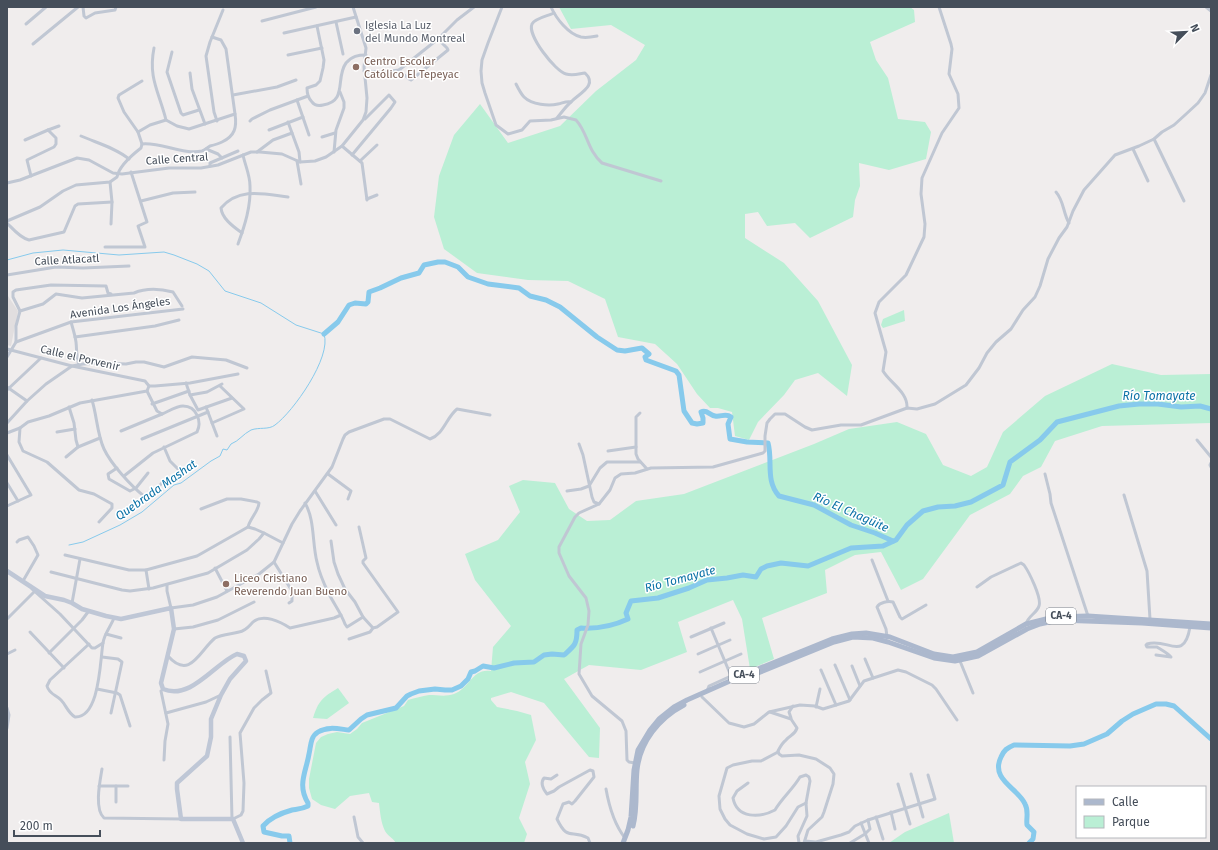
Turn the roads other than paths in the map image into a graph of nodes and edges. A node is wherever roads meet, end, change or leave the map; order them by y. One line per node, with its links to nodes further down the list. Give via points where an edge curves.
1 (46, 7): 18 (street)
2 (78, 7): 24 (street)
3 (83, 7): 4 (street, via 86,18 95,12 115,10)
4 (116, 7)
5 (316, 7): 16 (street)
6 (354, 7): 15 (street)
7 (474, 7): 23 (street)
8 (502, 7): 46 (street, via 482,60 481,71 482,83 496,125 508,134 522,130 529,122)
9 (551, 7): 14 (street)
10 (939, 7): 129 (street, via 952,46 949,74 958,94 959,108 942,133 922,178 924,237 906,275 879,302 875,314 886,352 883,371 903,395)
11 (1206, 7): 13 (street)
12 (223, 10): 22 (street)
13 (1211, 11)
14 (554, 12): 21 (street, via 574,35 582,38); 42 (street, via 535,20 531,27 539,46 560,72 573,75 585,73 590,79 588,87)
15 (356, 17): 17 (street); 29 (street)
16 (262, 21)
17 (336, 22): 19 (street); 28 (street)
18 (26, 24)
19 (317, 26): 20 (street); 26 (street)
20 (284, 33)
21 (597, 36)
22 (212, 37): 39 (street, via 221,40 226,49); 49 (street, via 206,56)
23 (438, 38): 31 (street); 31 (street, via 448,49 442,55 411,80)
24 (33, 44)
25 (154, 48): 47 (street, via 152,76)
26 (322, 48): 30 (street); 40 (street, via 324,60 320,81 307,88)
27 (172, 52): 43 (street, via 167,72 181,113 183,115)
28 (343, 54)
29 (366, 54): 32 (street); 38 (street, via 357,55 346,64 342,73)
30 (288, 55)
31 (399, 70): 32 (street)
32 (364, 71): 48 (street, via 367,106)
33 (190, 73): 43 (street)
34 (1211, 75): 62 (street, via 1205,93 1198,103)
35 (296, 80): 39 (street, via 277,87)
36 (142, 82): 56 (street, via 118,98)
37 (516, 84): 42 (street, via 525,98 534,102)
38 (340, 92): 40 (street, via 339,96 326,105 313,104); 58 (street, via 344,108)
39 (233, 95): 44 (street)
40 (308, 96): 41 (street)
41 (297, 100): 45 (street); 50 (street)
42 (571, 102): 46 (street)
43 (199, 110): 52 (street)
44 (235, 114): 49 (street); 67 (street, via 237,123 231,136)
45 (303, 117): 51 (street); 60 (street)
46 (557, 118): 82 (street, via 576,120 592,152 602,163)
47 (166, 120): 52 (street, via 189,129); 56 (street)
48 (364, 120): 66 (street); 73 (street, via 389,95 395,100)
49 (217, 121): 52 (street)
50 (250, 121)
51 (288, 122): 55 (street); 57 (street)
52 (205, 124)
53 (59, 126): 54 (street)
54 (48, 130): 63 (street); 81 (street, via 56,138 56,144 27,160)
55 (269, 130)
56 (138, 132): 64 (street)
57 (292, 133): 70 (street, via 273,140); 77 (street)
58 (335, 133): 61 (street); 71 (street)
59 (81, 136): 75 (street)
60 (309, 136)
61 (322, 137)
62 (1154, 139): 68 (street); 93 (street)
63 (26, 140)
64 (142, 144): 67 (street, via 150,143 182,150); 75 (street)
65 (377, 145): 76 (street)
66 (342, 146): 71 (street); 73 (street)
67 (206, 149): 74 (street)
68 (1133, 149): 83 (street); 97 (street, via 1111,157 1084,190)
69 (238, 151): 74 (street)
70 (256, 152): 72 (street, Calle Central); 77 (street, Calle Central, via 282,154)
71 (334, 152): 77 (street, via 315,161)
72 (243, 155): 78 (street, Calle Central); 89 (street)
73 (352, 155): 76 (street)
74 (222, 158): 78 (street)
75 (129, 159): 80 (street)
76 (360, 161): 90 (street, via 363,166 367,200)
77 (299, 162): 86 (street)
78 (210, 166): 79 (street, Calle Central)
79 (131, 172): 80 (street, Calle Central); 92 (street)
80 (118, 173): 81 (street, Calle Central, via 89,160 77,158); 84 (street, via 117,178)
81 (31, 176): 85 (street, Calle Central)
82 (661, 181)
83 (1148, 181)
84 (110, 182): 94 (street); 95 (street, via 76,185 40,207)
85 (7, 183)
86 (301, 184)
87 (195, 192): 92 (street, via 173,193)
88 (1056, 192): 97 (street, via 1060,196)
89 (250, 193): 91 (street); 98 (street, via 248,218); 98 (street, via 231,200 221,208 222,214 231,225)
90 (377, 195)
91 (288, 197)
92 (140, 201): 100 (street, via 147,222 138,226 144,247)
93 (1184, 201)
94 (112, 202): 95 (street, via 78,204 64,232 29,240 18,235); 96 (street)
95 (7, 222)
96 (111, 224)
97 (1069, 224): 129 (street, via 1052,250 1036,297 1023,310 1011,329 987,353 970,382 935,404)
98 (242, 233): 99 (street)
99 (238, 244)
100 (105, 247)
101 (129, 266): 102 (street, Calle Atlacatl, via 56,267)
102 (7, 275)
103 (111, 294): 104 (street, via 82,298 56,294 43,304); 104 (street, via 108,293 106,286 80,287 62,284 16,290 13,292 14,297); 106 (street, Avenida Los Ángeles, via 163,290 173,292 182,307)
104 (20, 310): 108 (street)
105 (180, 320): 107 (street)
106 (71, 322): 107 (street); 108 (street, Avenida Los Ángeles)
107 (75, 337): 113 (street)
108 (16, 342): 110 (street)
109 (7, 349): 110 (street, Calle el Porvenir)
110 (12, 350): 111 (street); 112 (street, Calle el Porvenir)
111 (7, 357)
112 (41, 358): 114 (street, Calle el Porvenir); 119 (street)
113 (78, 365): 114 (street); 115 (street, via 144,362 164,368 192,357 226,360)
114 (72, 366): 118 (street, Calle el Porvenir, via 145,381); 125 (street)
115 (247, 368)
116 (238, 374): 117 (street, Calle el Porvenir)
117 (186, 383): 118 (street, Calle el Porvenir); 121 (street)
118 (149, 385): 120 (street)
119 (8, 388): 125 (street)
120 (147, 391): 124 (street); 126 (street)
121 (189, 391): 122 (street); 126 (street)
122 (190, 395): 123 (street, via 207,392 221,385); 128 (street, via 198,410)
123 (232, 398): 128 (street); 136 (street, via 244,410)
124 (92, 400): 127 (street); 143 (street)
125 (27, 401): 135 (street)
126 (152, 404): 132 (street)
127 (69, 407): 137 (street, via 28,422); 138 (street)
128 (206, 407): 130 (street)
129 (907, 408): 160 (street, via 861,425 841,425 812,430 785,414 775,414 767,423 764,453 713,467)
130 (208, 412): 134 (street); 136 (street)
131 (640, 413): 149 (street, via 636,417)
132 (162, 414): 134 (street, via 184,406 191,408); 139 (street)
133 (490, 414): 163 (street, via 457,409 438,434 430,439 390,419 384,419 345,435)
134 (197, 417): 144 (street); 148 (street, via 200,423 197,432)
135 (7, 423)
136 (212, 423): 142 (street)
137 (20, 428): 141 (street); 179 (street, via 19,442 23,451 47,462 79,490 94,494 112,504 112,508)
138 (75, 429): 140 (street); 147 (street)
139 (121, 431)
140 (57, 432)
141 (7, 433)
142 (217, 436)
143 (100, 438): 147 (street); 159 (street)
144 (142, 439)
145 (1197, 440): 152 (street)
146 (578, 444): 168 (street, via 583,455)
147 (78, 447): 153 (street)
148 (164, 447): 162 (street, via 170,461); 165 (street, via 146,457)
149 (636, 447): 150 (street); 154 (street)
150 (608, 451)
151 (7, 454): 155 (street)
152 (1211, 456)
153 (66, 457)
154 (640, 462): 160 (street); 168 (street, via 607,462)
155 (12, 463): 157 (street); 174 (street, via 31,493 30,496)
156 (1211, 463): 158 (street)
157 (7, 466)
158 (1211, 467)
159 (117, 468): 165 (street); 169 (street, via 108,474 109,479 130,491)
160 (648, 468): 176 (street, via 617,476 608,494)
161 (148, 473): 169 (street)
162 (182, 473)
163 (328, 474): 170 (street); 173 (street, via 351,491)
164 (1045, 474): 210 (street, via 1053,508)
165 (124, 476): 169 (street)
166 (7, 483): 174 (street)
167 (162, 483): 169 (street, via 147,497)
168 (589, 486): 171 (street); 176 (street, via 594,502)
169 (136, 488)
170 (315, 491): 175 (street); 180 (street)
171 (567, 491)
172 (1124, 494): 214 (street, via 1147,571)
173 (348, 499)
174 (18, 501): 177 (street)
175 (306, 503): 186 (street); 209 (street, via 315,540 316,561 329,594)
176 (598, 504): 279 (street, via 578,514 559,548 559,553 569,576 586,600 589,614 581,644 579,674 592,696 622,721 626,731 628,760)
177 (7, 506)
178 (201, 510): 181 (street, via 227,499 257,502 259,506)
179 (99, 522)
180 (336, 524)
181 (248, 527): 183 (street); 192 (street, via 197,556)
182 (359, 527): 220 (street, via 366,558 363,563 398,612)
183 (264, 533): 186 (street); 191 (street, via 247,550)
184 (331, 541): 211 (street, via 338,574)
185 (17, 542): 196 (street, via 28,536 38,555)
186 (283, 543): 190 (street)
187 (65, 555): 188 (street)
188 (80, 559): 192 (street); 195 (street)
189 (872, 560): 202 (street)
190 (274, 562): 201 (street, via 259,574); 205 (street, via 292,592 292,602)
191 (215, 568): 197 (street, via 208,573); 201 (street)
192 (146, 570): 199 (street)
193 (7, 571): 196 (street)
194 (51, 572): 195 (street)
195 (77, 579): 199 (street, via 122,590); 204 (street)
196 (23, 581): 200 (street)
197 (167, 585): 199 (street); 207 (street)
198 (977, 587): 216 (street, via 991,577 1021,563 1024,565 1040,605)
199 (149, 589)
200 (32, 590): 204 (street); 213 (street); 219 (street)
201 (227, 591): 207 (street, via 193,605)
202 (888, 601): 206 (street, via 893,602 902,619); 229 (street, via 877,607)
203 (254, 602): 223 (street, via 218,620)
204 (72, 603): 208 (street)
205 (289, 603)
206 (926, 605)
207 (171, 608): 212 (street, via 129,618); 223 (street)
208 (88, 612): 212 (street); 219 (street)
209 (341, 615): 211 (street, via 347,627); 241 (street, via 290,628 283,623 257,619 241,632 216,638 188,665 176,664)
210 (1088, 616): 214 (main road, CA-4); 216 (main road, CA-4, via 1054,617)
211 (363, 617): 220 (street)
212 (114, 618): 225 (street)
213 (7, 619)
214 (1150, 619): 217 (main road, CA-4)
215 (724, 623): 221 (street)
216 (1026, 624): 235 (main road, CA-4, via 986,648 964,656 953,657)
217 (1211, 624)
218 (1190, 627): 222 (main road, CA-4); 240 (street, via 1184,644 1173,647 1152,643 1146,645 1157,647 1171,657); 245 (main road, CA-4, via 1058,620 1033,626 986,653)
219 (73, 628): 232 (street); 236 (street)
220 (373, 628): 228 (street, via 370,632)
221 (711, 628): 226 (street); 233 (street)
222 (1211, 628)
223 (174, 630): 241 (street)
224 (30, 632): 236 (street)
225 (106, 634): 227 (street); 231 (street)
226 (691, 637)
227 (121, 638)
228 (349, 639)
229 (888, 639): 235 (main road, CA-4); 252 (main road, CA-4, via 866,633 838,637); 263 (main road, CA-4, via 858,637 840,640)
230 (730, 640): 233 (street)
231 (103, 643): 232 (street, via 95,648); 242 (street)
232 (89, 644): 248 (street)
233 (718, 645): 238 (street); 244 (street)
234 (15, 650): 237 (street)
235 (921, 650): 245 (main road, CA-4, via 941,660)
236 (49, 653): 248 (street)
237 (7, 654)
238 (698, 654)
239 (741, 654): 244 (street)
240 (1156, 655)
241 (168, 656): 262 (street, via 161,683 163,689 173,691 196,684 230,657 237,654 244,656 246,661 230,679)
242 (102, 657): 256 (street); 260 (street, via 122,662)
243 (865, 659): 254 (street)
244 (725, 661): 251 (street); 253 (street)
245 (960, 661): 261 (street)
246 (835, 666): 264 (street)
247 (852, 666): 255 (street)
248 (64, 668): 256 (street, via 47,686 73,716 78,718 86,712)
249 (821, 670): 265 (street)
250 (266, 671): 300 (street, via 271,693 254,708 240,733 244,783 243,811 241,815)
251 (700, 672)
252 (748, 673): 253 (street); 259 (main road, CA-4)
253 (731, 676): 259 (street, via 709,686)
254 (873, 678): 255 (street, via 864,681); 273 (street, via 898,670 906,672 932,685)
255 (860, 686): 264 (street)
256 (97, 689): 260 (street)
257 (820, 689): 267 (street)
258 (161, 691): 271 (street)
259 (707, 691): 279 (main road, CA-4, via 674,707 654,724 640,746)
260 (116, 693): 270 (street); 274 (street, via 122,698)
261 (973, 693)
262 (221, 695): 271 (street); 299 (street, via 211,719 207,756 177,783)
263 (702, 697): 269 (street, via 729,723 737,726 754,724); 281 (main road, CA-4, via 676,710 656,727 648,737)
264 (850, 700): 265 (street)
265 (836, 705): 267 (street, via 823,709)
266 (793, 706): 267 (street, via 800,704); 269 (street); 272 (street, via 789,712)
267 (816, 707)
268 (7, 708): 275 (street)
269 (769, 712): 272 (street)
270 (111, 713)
271 (166, 713): 278 (street, via 168,724)
272 (791, 719): 277 (street, via 797,728 796,732 785,740)
273 (957, 720)
274 (130, 726)
275 (7, 728)
276 (230, 738): 300 (street)
277 (778, 752): 292 (street, via 760,761 728,768 719,796 720,809 725,819 730,825 764,840 776,837 798,806); 308 (street, via 782,756 799,755 816,759 830,768 834,774 822,817 808,830)
278 (164, 760)
279 (635, 763): 281 (main road, CA-4)
280 (102, 769): 287 (street)
281 (635, 770): 307 (main road, CA-4, via 636,812)
282 (911, 774): 293 (street)
283 (557, 775): 311 (street, via 542,780 542,786 547,794 590,770 593,771 594,777 575,801 572,804 563,804 558,819 564,832 582,835 588,838)
284 (928, 775): 293 (street, via 935,799)
285 (748, 783): 292 (street, via 737,791 733,798 736,807 744,814 751,816 775,810 800,777 806,775 810,781)
286 (898, 784): 294 (street)
287 (99, 786): 288 (street); 299 (street, via 99,810 104,818)
288 (116, 786): 289 (street); 291 (street)
289 (128, 786)
290 (606, 789): 307 (street, via 608,805)
291 (116, 802)
292 (806, 803): 312 (street, via 807,816 798,836)
293 (920, 804): 294 (street); 298 (street)
294 (906, 809): 295 (street); 303 (street)
295 (891, 812): 297 (street); 304 (street)
296 (354, 817): 310 (street, via 358,837)
297 (876, 817): 301 (street); 306 (street)
298 (924, 817)
299 (180, 819): 300 (street)
300 (232, 819): 309 (street)
301 (868, 820): 302 (street); 305 (street, via 870,829)
302 (861, 823): 305 (street); 308 (street, via 842,836)
303 (910, 824)
304 (895, 829)
305 (865, 834): 313 (street); 314 (street)
306 (882, 839)
307 (625, 842)
308 (804, 842)
309 (243, 843)
310 (363, 843)
311 (590, 843)
312 (799, 843)
313 (850, 843)
314 (869, 843)

